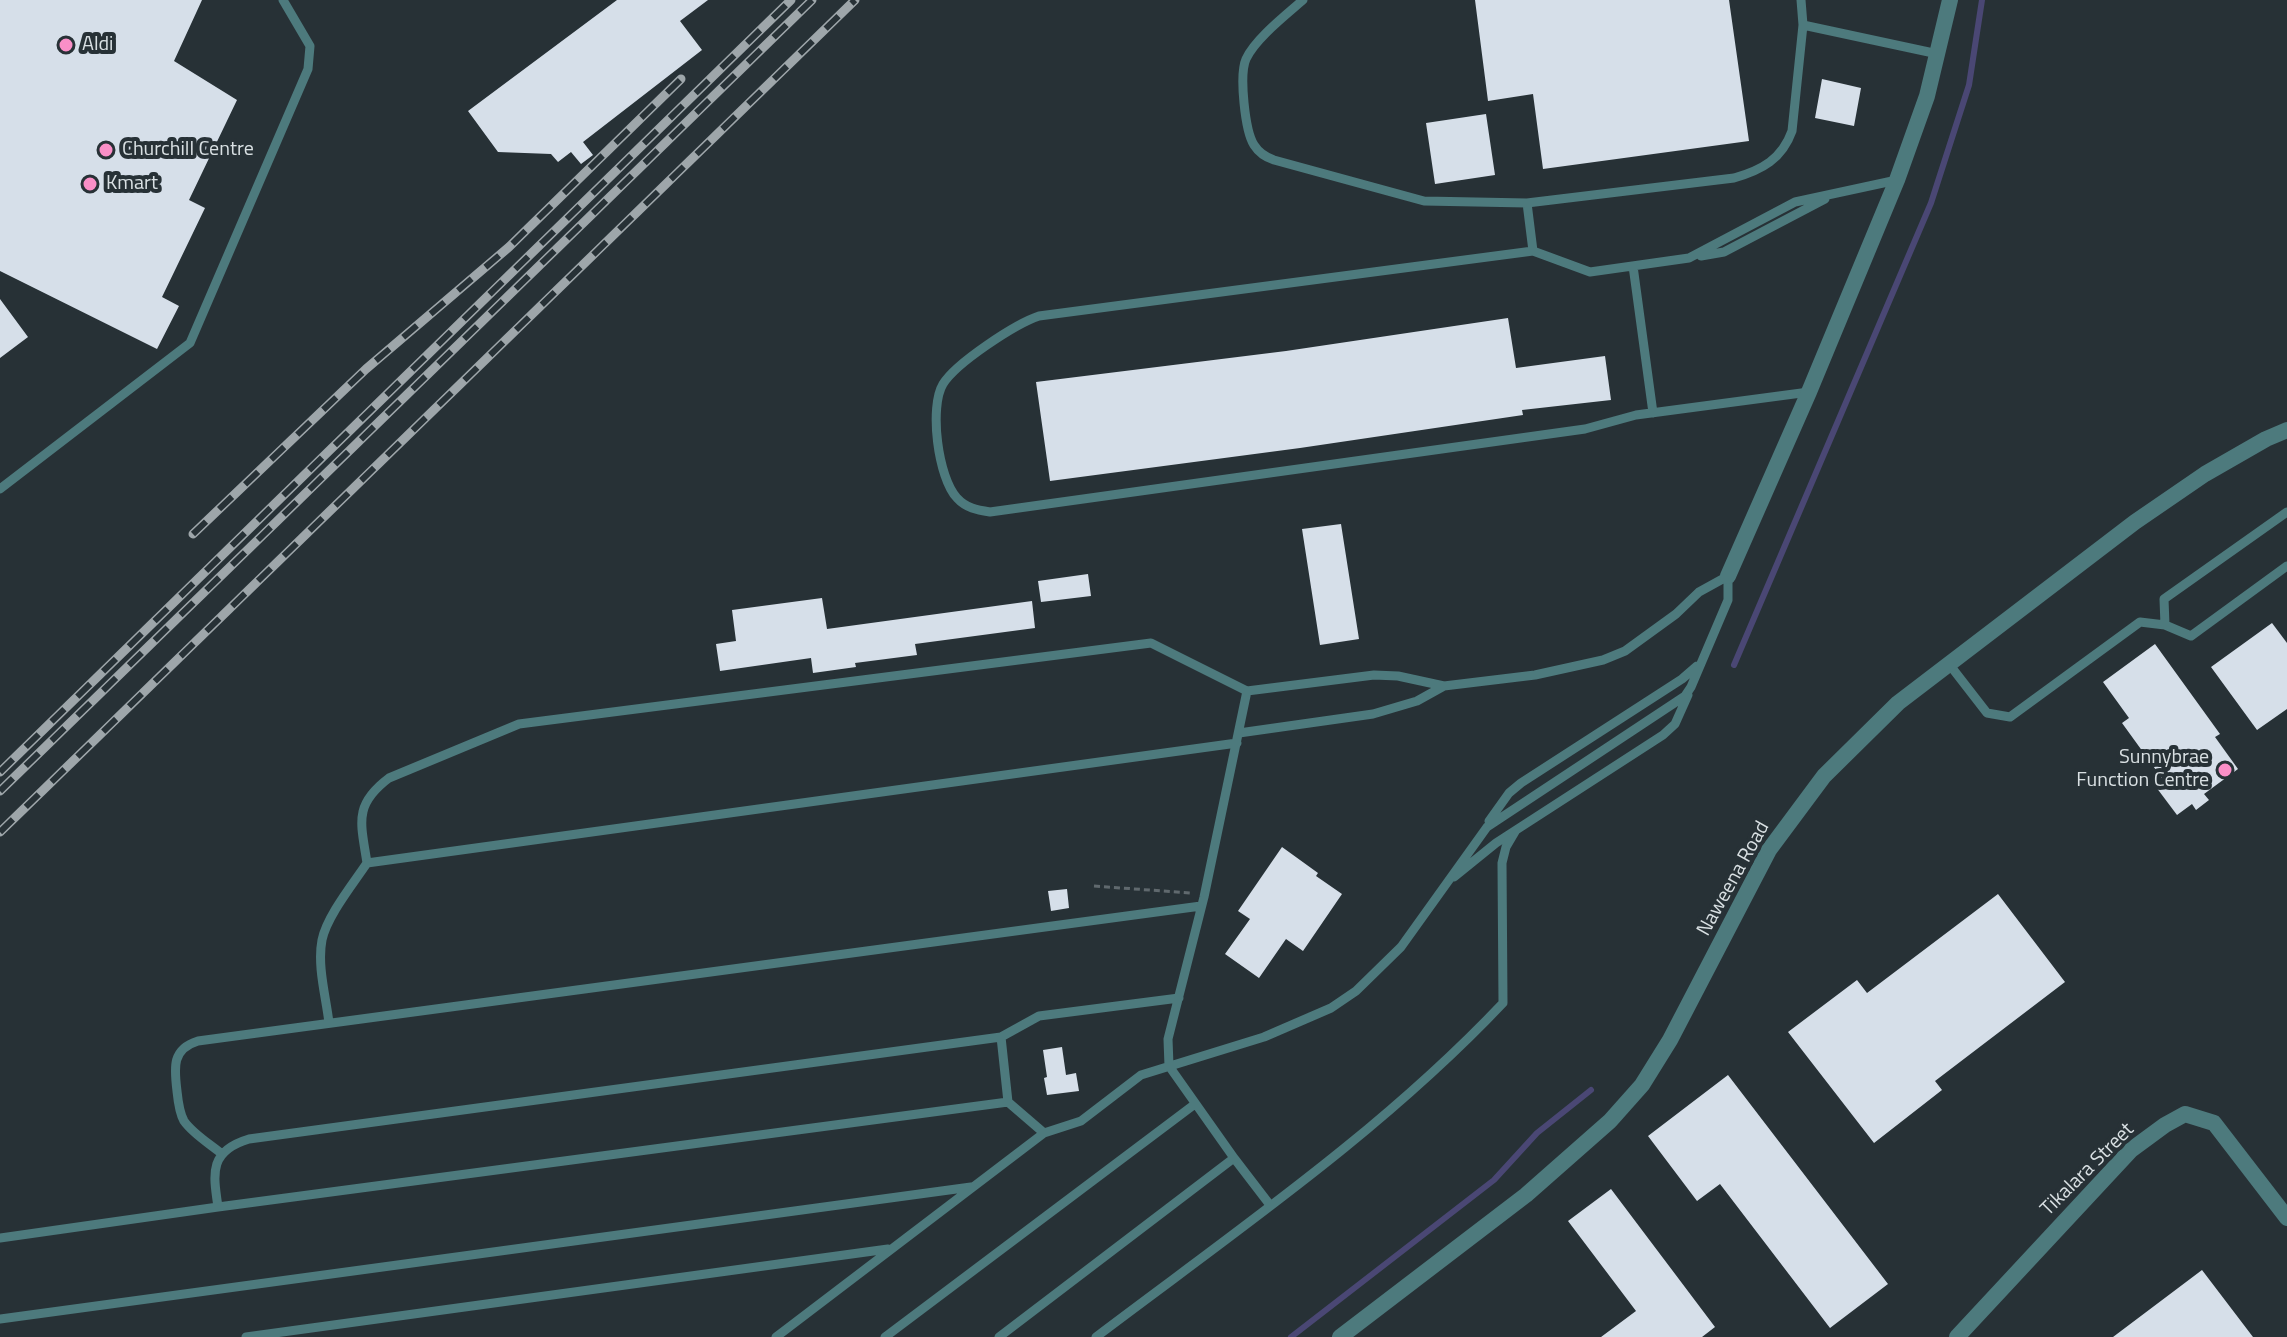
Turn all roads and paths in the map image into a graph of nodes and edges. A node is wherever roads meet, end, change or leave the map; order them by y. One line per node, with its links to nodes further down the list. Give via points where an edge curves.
1 (283, 0): 16 (lane, via 310,46 308,69 190,343)
2 (1303, 0): 9 (lane, via 1246,59 1248,126 1260,152 1424,201)
3 (1801, 0): 5 (lane)
4 (1950, 0): 6 (street)
5 (1803, 25): 6 (lane); 9 (lane, via 1792,131 1771,162 1734,178)
6 (1938, 54): 7 (street)
7 (1897, 180): 8 (lane); 13 (street)
8 (1835, 193): 11 (lane, via 1795,202); 11 (lane, via 1724,252)
9 (1527, 203): 10 (lane)
10 (1533, 251): 12 (lane, via 1590,272); 14 (lane, via 1026,320 955,369 937,394 944,477 957,499 990,512 1585,429)
11 (1689, 258): 12 (lane)
12 (1633, 266): 14 (lane)
13 (1809, 392): 14 (lane); 19 (street)
14 (1653, 413)
15 (2287, 430): 22 (street, Naweena Road, via 2205,474 2135,522)
16 (0, 489)
17 (2287, 512): 20 (lane, via 2164,599)
18 (2287, 566): 20 (lane, via 2191,636)
19 (1728, 576): 21 (lane, via 1728,600); 23 (lane, via 1699,592 1649,636 1603,660)
20 (2165, 625): 22 (lane, via 2140,622 2010,717 1987,713)
21 (1705, 654): 24 (lane); 28 (lane, via 1690,673 1509,793)
22 (1949, 664): 54 (street, Naweena Road, via 1898,703 1824,776 1769,850 1670,1040 1642,1085 1610,1121 1526,1195)
23 (1444, 686): 25 (lane, via 1374,675); 26 (lane, via 1417,701 1373,714)
24 (1691, 687): 27 (lane, via 1675,724 1663,735); 28 (lane, via 1678,703 1503,814)
25 (1247, 691): 26 (lane); 29 (lane, via 1151,643 519,724 375,788 361,816)
26 (1238, 738): 29 (lane); 32 (lane)
27 (1516, 830): 31 (lane); 43 (lane, via 1502,863 1503,1003 1378,1122)
28 (1478, 837): 31 (lane)
29 (367, 863): 34 (lane, via 322,939)
30 (1094, 886): 32 (path, via 1182,891)
31 (1440, 891): 36 (lane, via 1401,947 1331,1008 1264,1037)
32 (1202, 901): 33 (lane); 34 (lane)
33 (1179, 998): 35 (lane, via 1039,1016); 36 (lane, via 1168,1039)
34 (329, 1023): 40 (lane, via 198,1041 179,1051 174,1067 182,1116)
35 (1001, 1037): 37 (lane); 40 (lane, via 249,1139)
36 (1169, 1066): 38 (lane); 39 (lane, via 1141,1075 1081,1121)
37 (1008, 1102): 39 (lane); 44 (lane)
38 (1195, 1104): 41 (lane); 51 (lane)
39 (1044, 1133): 42 (lane)
40 (222, 1154): 44 (lane, via 214,1177)
41 (1234, 1158): 43 (lane); 52 (lane)
42 (974, 1186): 47 (lane); 48 (lane)
43 (1270, 1205): 53 (lane)
44 (218, 1207): 46 (lane)
45 (2287, 1218): 55 (street, Tikalara Street, via 2214,1123 2185,1114 2131,1150)
46 (0, 1238)
47 (892, 1249): 49 (lane); 50 (lane)
48 (0, 1319)
49 (246, 1337)
50 (776, 1337)
51 (885, 1337)
52 (999, 1337)
53 (1096, 1337)
54 (1340, 1337)
55 (1957, 1337)

